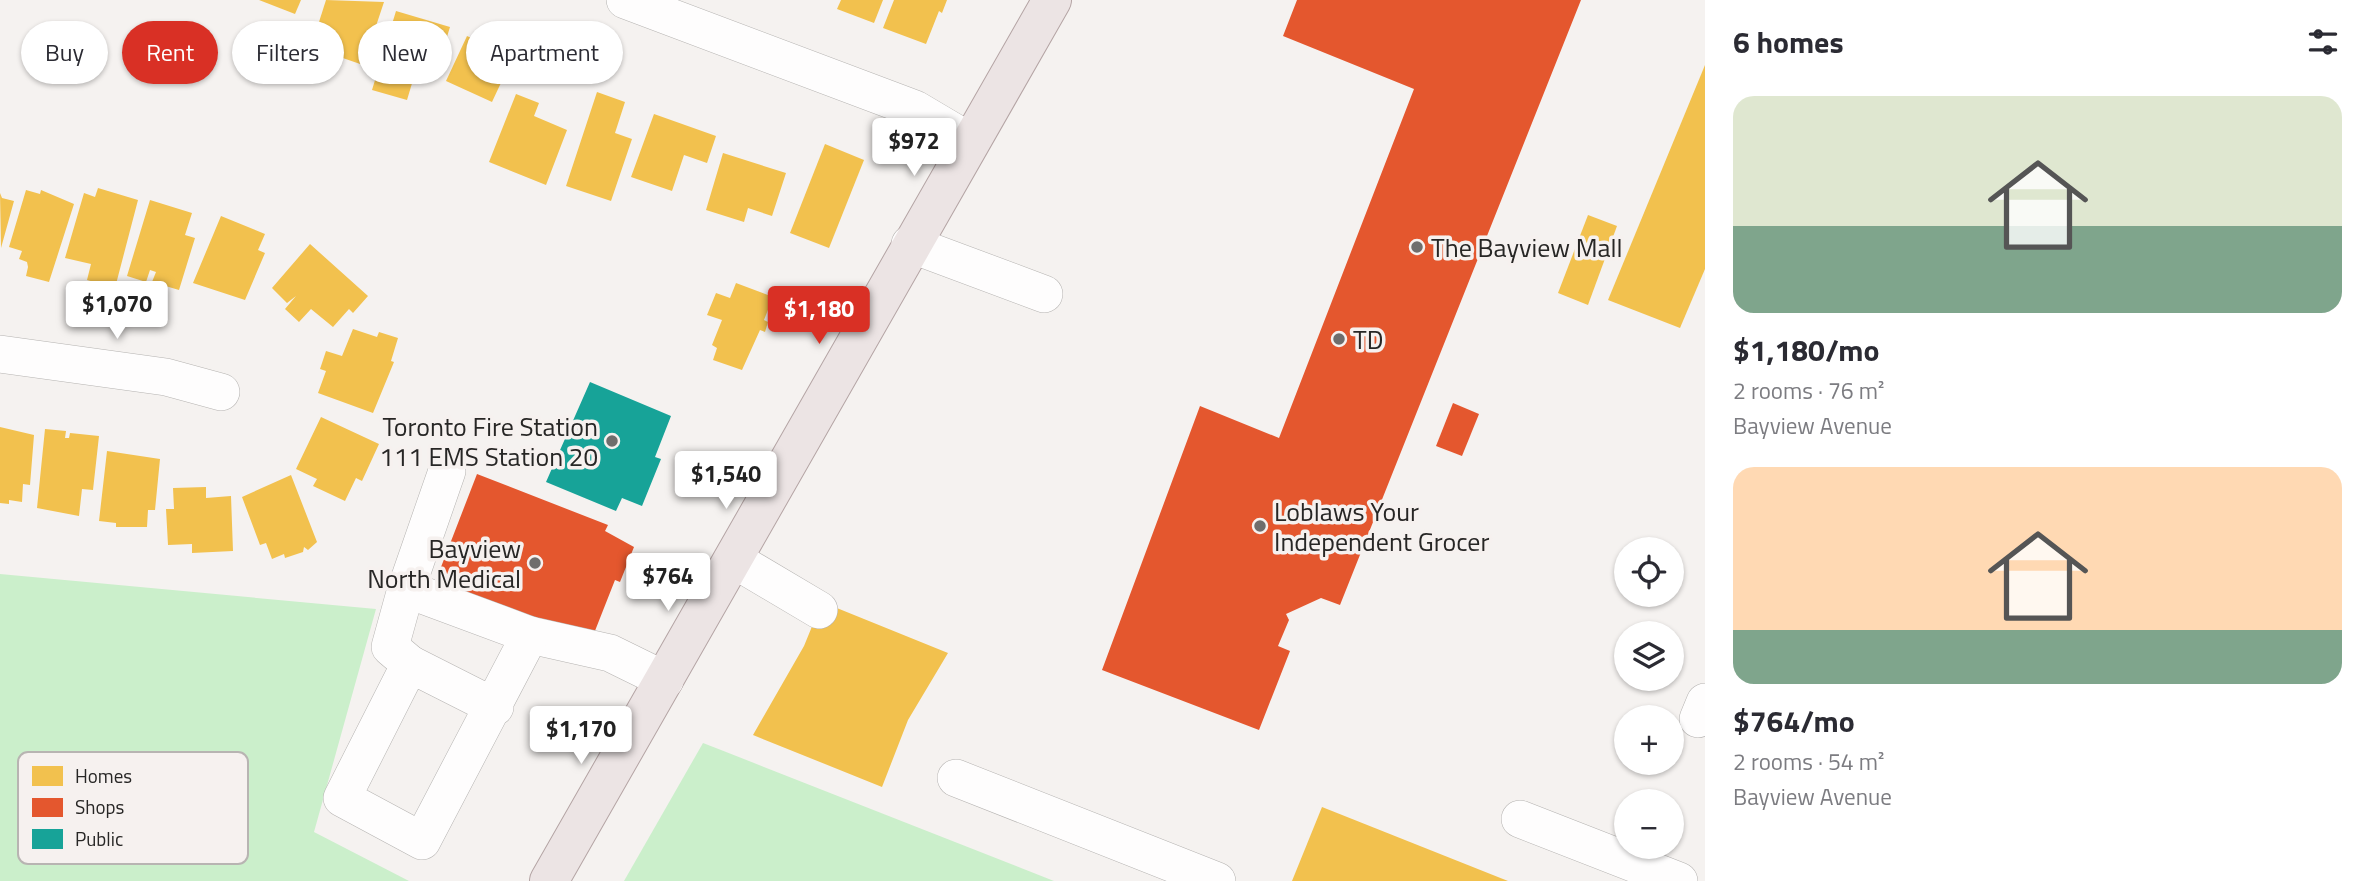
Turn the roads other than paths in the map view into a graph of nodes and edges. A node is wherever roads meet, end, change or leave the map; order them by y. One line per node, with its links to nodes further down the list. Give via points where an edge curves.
1 (625, 0): 3 (street, via 915,109)
2 (1052, 0): 3 (main road)
3 (970, 141): 4 (main road)
4 (910, 244): 5 (street); 9 (main road)
5 (1044, 294)
6 (0, 354): 7 (street, via 166,377)
7 (220, 392)
8 (447, 471): 10 (street)
9 (733, 559): 11 (street); 14 (main road)
10 (406, 589): 12 (street); 13 (street, via 390,647)
11 (819, 610)
12 (530, 635): 14 (street, via 610,653); 15 (street)
13 (410, 664): 15 (street); 15 (street, via 342,798 422,841)
14 (665, 680): 18 (main road)
15 (495, 707)
16 (956, 778): 19 (street)
17 (1520, 819): 20 (street)
18 (549, 881)
19 (1217, 881)
20 (1679, 881)

